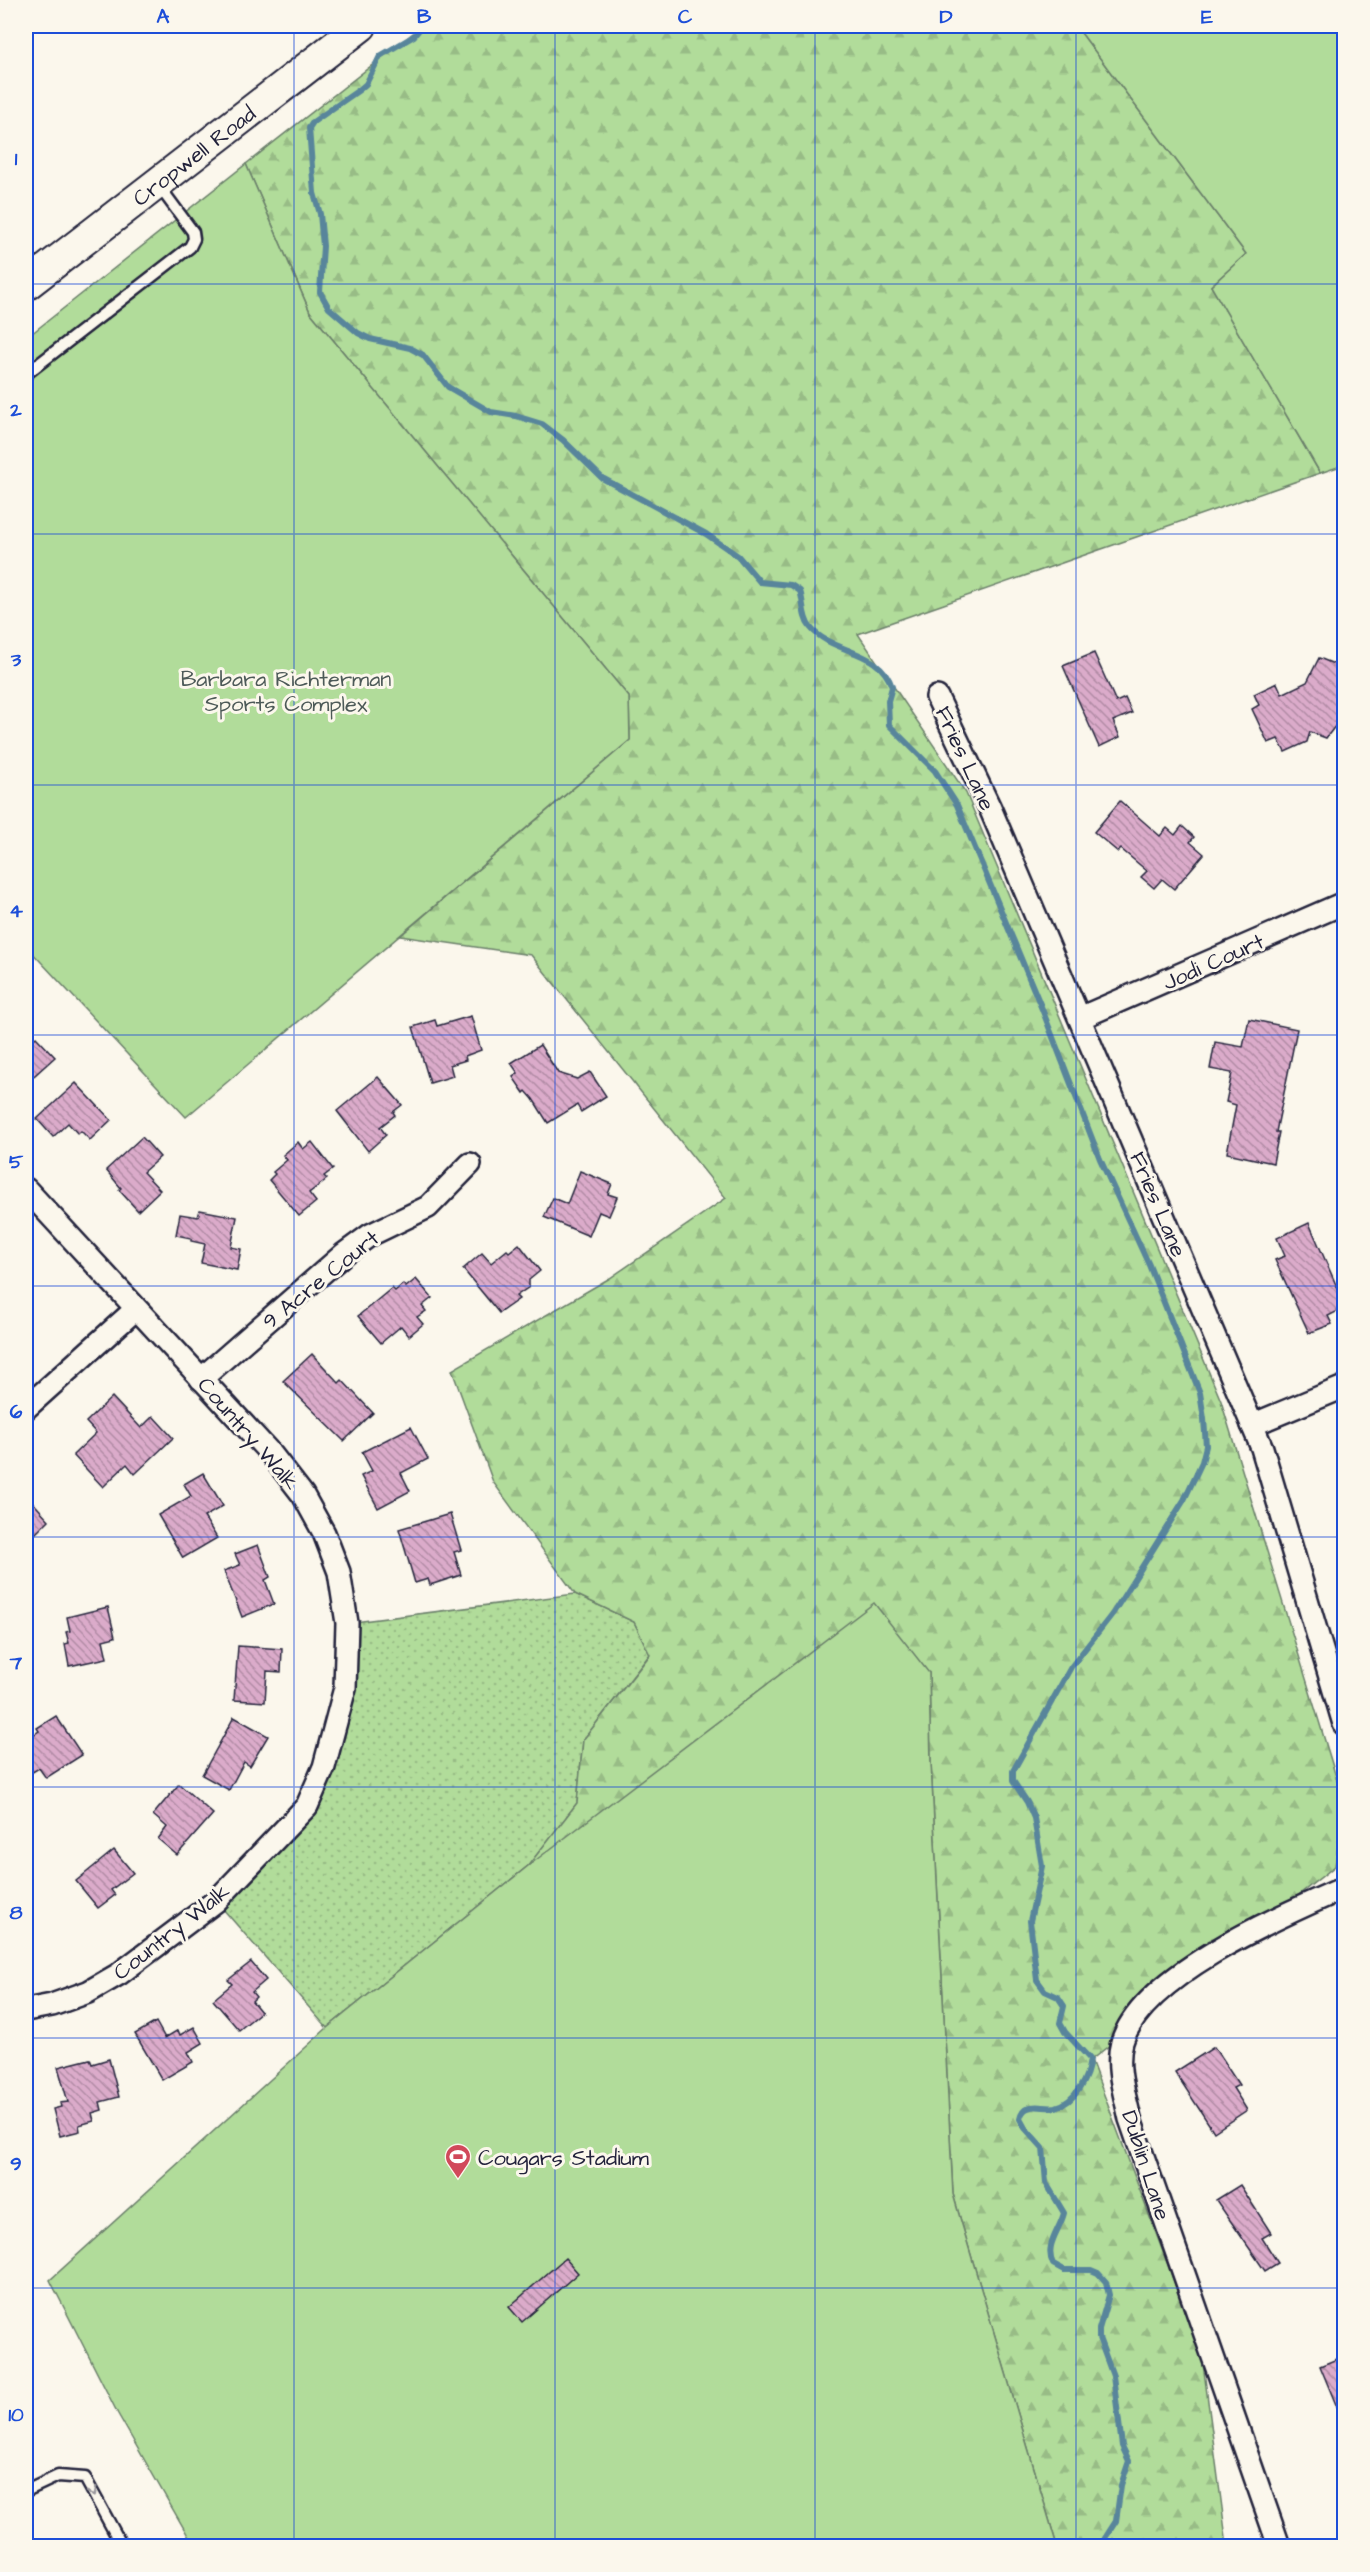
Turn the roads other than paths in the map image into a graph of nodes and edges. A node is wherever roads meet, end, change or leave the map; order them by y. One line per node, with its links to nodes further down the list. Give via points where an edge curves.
1 (361, 26): 2 (street, Cropwell Road)
2 (157, 183): 3 (street, Cropwell Road); 4 (lane, via 193,232 190,247)
3 (26, 285)
4 (26, 374)
5 (937, 697): 7 (street, Fries Lane, via 990,808)
6 (1344, 903): 7 (street, Jodi Court)
7 (1080, 1018): 14 (street, Fries Lane)
8 (470, 1164): 11 (street, 9 Acre Court, via 428,1206 370,1235 344,1254)
9 (26, 1190): 10 (street, Country Walk)
10 (136, 1309): 11 (street, Country Walk); 13 (street)
11 (201, 1379): 17 (street, Country Walk, via 272,1455 303,1495 339,1572 347,1623 345,1688 324,1767 307,1806 216,1901 109,1980 88,1992)
12 (1344, 1387): 14 (street)
13 (26, 1408)
14 (1252, 1425): 15 (street, Fries Lane)
15 (1344, 1724)
16 (1344, 1888): 20 (street, Dublin Lane, via 1273,1920 1182,1972 1151,1996 1122,2043 1120,2072 1130,2120)
17 (26, 2010)
18 (26, 2492): 19 (lane, one-way to 19, via 58,2475 85,2478)
19 (122, 2547)
20 (1279, 2547)

